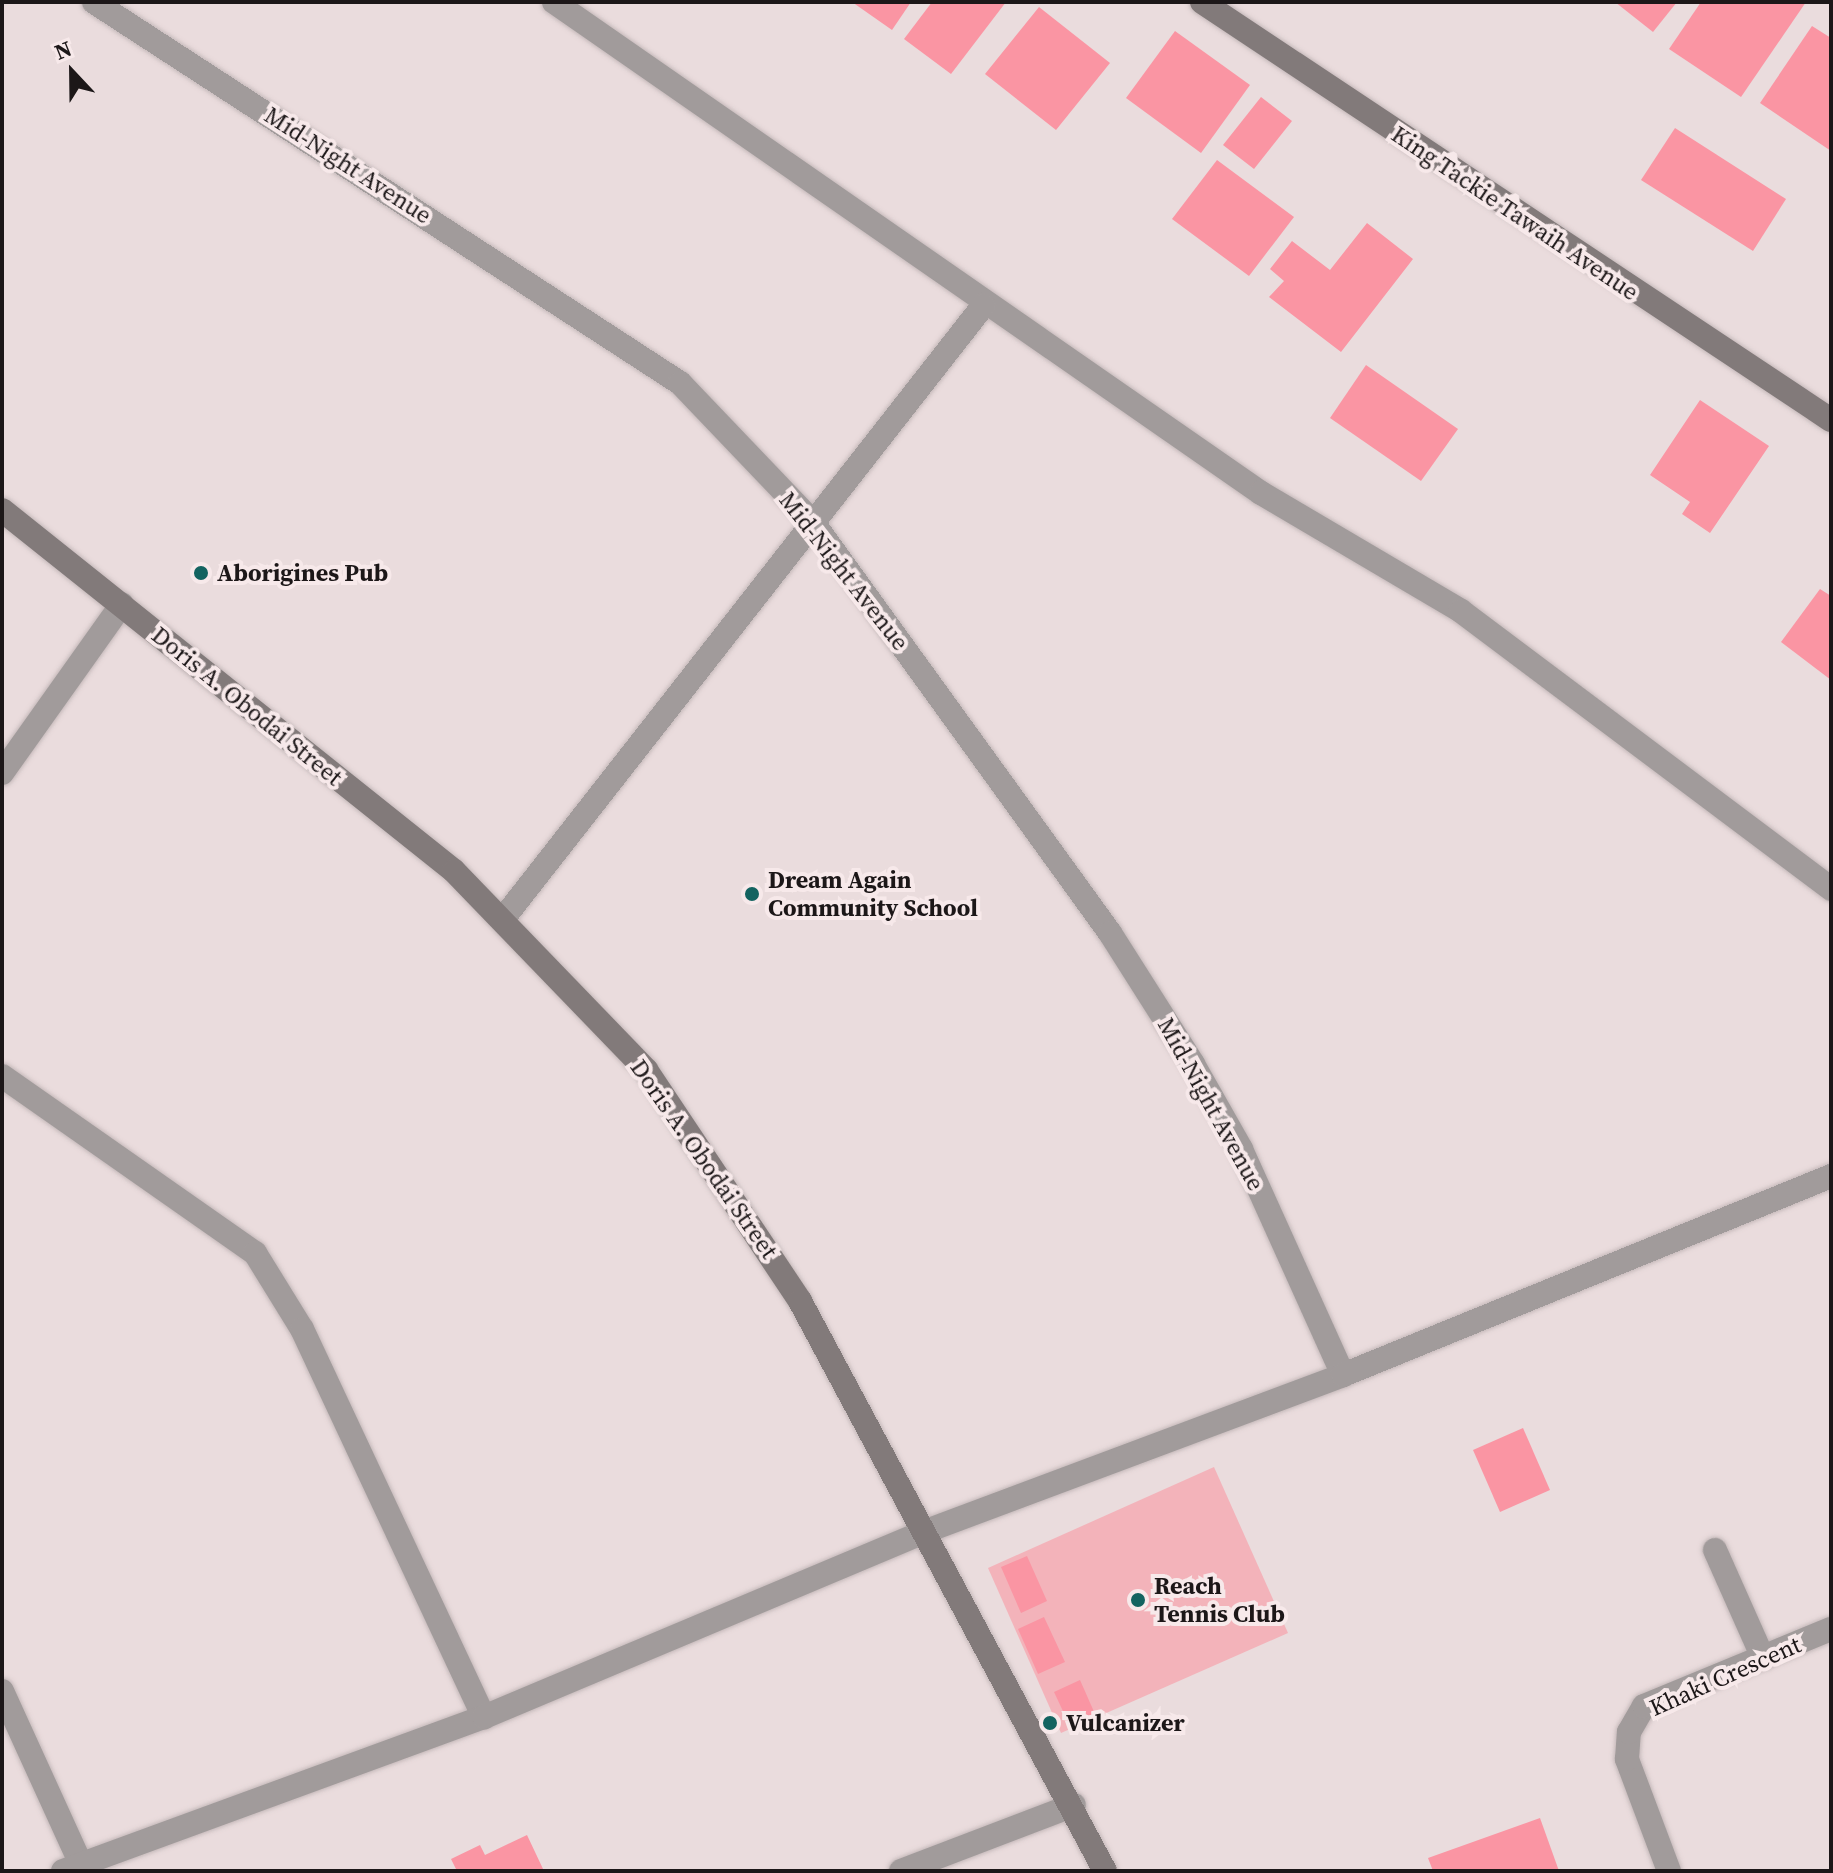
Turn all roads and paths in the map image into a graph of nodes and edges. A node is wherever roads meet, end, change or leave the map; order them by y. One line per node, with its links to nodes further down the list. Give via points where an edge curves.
1 (94, 2): 7 (street, Mid-Night Avenue, via 680,383)
2 (554, 2): 4 (street)
3 (1202, 2): 5 (street, King Tackie Tawaih Avenue)
4 (983, 306): 7 (street); 10 (street, via 1261,493 1461,611)
5 (1831, 420)
6 (2, 510): 8 (street, Doris A. Obodai Street)
7 (812, 521): 11 (street); 14 (street, Mid-Night Avenue, via 1110,933 1193,1064 1241,1149)
8 (122, 604): 9 (street); 11 (street, Doris A. Obodai Street, via 454,871)
9 (2, 773)
10 (1831, 889)
11 (503, 919): 15 (street, Doris A. Obodai Street, via 646,1070 729,1187)
12 (2, 1076): 20 (street, via 255,1253 302,1329)
13 (1831, 1176): 14 (street)
14 (1343, 1375): 15 (street)
15 (929, 1530): 20 (street); 21 (street, Doris A. Obodai Street)
16 (1715, 1550): 18 (street)
17 (1831, 1629): 18 (street, Khaki Crescent)
18 (1763, 1658): 25 (street, Khaki Crescent, via 1644,1706 1629,1732 1627,1759)
19 (2, 1691): 22 (street)
20 (484, 1717): 22 (street)
21 (1074, 1805): 23 (street); 24 (street, Doris A. Obodai Street)
22 (72, 1868)
23 (901, 1871)
24 (1105, 1871)
25 (1669, 1871)

